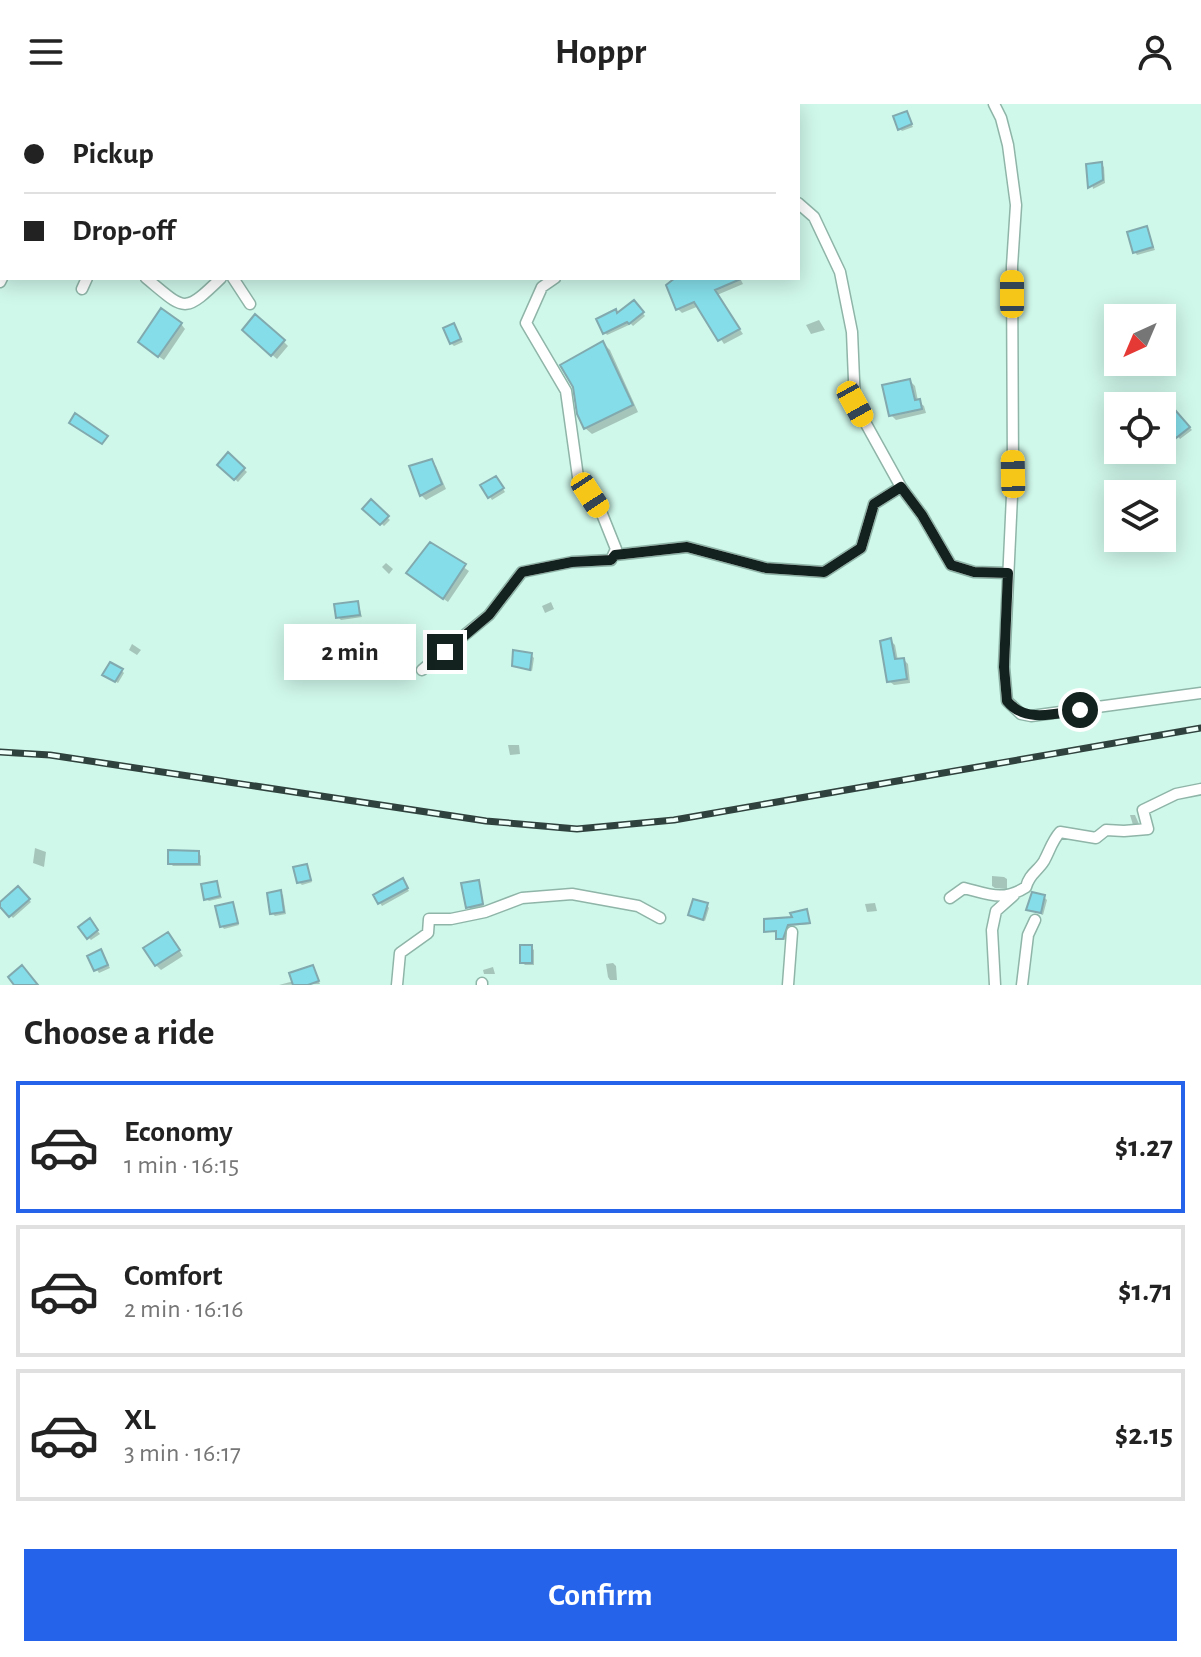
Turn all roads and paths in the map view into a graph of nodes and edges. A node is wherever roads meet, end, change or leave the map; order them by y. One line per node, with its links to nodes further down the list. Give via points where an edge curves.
1 (994, 104): 12 (street, via 1008,145 1016,205)
2 (800, 205): 10 (street, via 814,217 840,272 852,332 855,404)
3 (86, 280): 8 (street)
4 (148, 280): 5 (street, via 176,302 187,304 197,302)
5 (219, 280)
6 (234, 280): 9 (street)
7 (552, 280): 11 (street, via 542,287 526,323 566,391 578,477 602,514)
8 (82, 289)
9 (250, 304)
10 (901, 487): 11 (street, via 874,504 861,548 824,572 766,568 687,547); 12 (street, via 951,565)
11 (615, 555): 13 (street, via 611,560 522,572 489,615)
12 (1008, 573): 14 (street, via 1004,690 1021,714 1058,714)
13 (422, 670)
14 (1201, 693)
15 (1201, 789): 16 (street, via 1143,810 1148,829 1106,830 1096,838 1060,832 1026,887)
16 (1014, 895): 17 (street, via 964,888); 23 (street, via 996,911)
17 (950, 898)
18 (660, 918): 21 (street, via 638,906 572,894 522,898 485,912 429,919 428,933 400,953)
19 (1035, 920): 24 (street)
20 (792, 932): 22 (street)
21 (397, 985)
22 (788, 985)
23 (995, 985)
24 (1022, 985)

